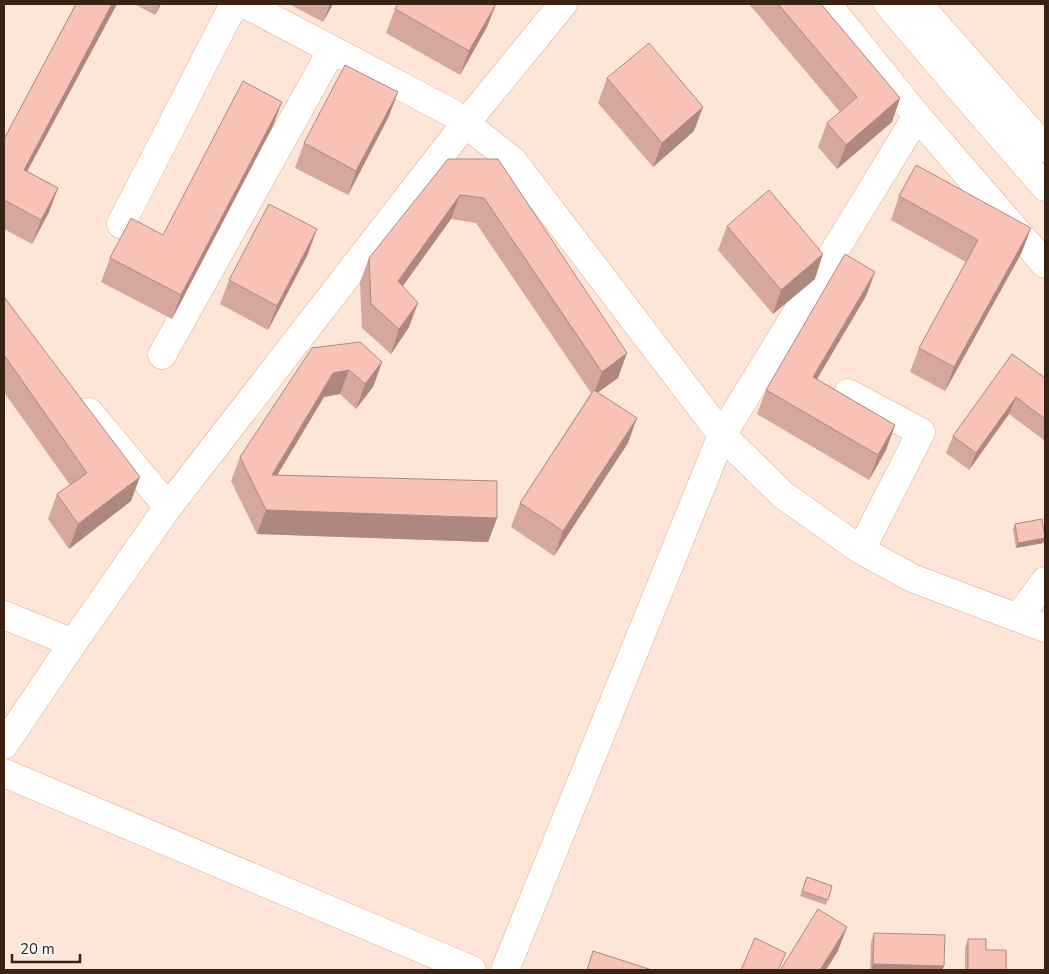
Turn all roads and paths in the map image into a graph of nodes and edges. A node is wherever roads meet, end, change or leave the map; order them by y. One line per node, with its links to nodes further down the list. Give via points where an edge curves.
1 (234, 4): 11 (street)
2 (245, 4): 6 (street)
3 (563, 4): 8 (street)
4 (827, 4): 7 (street)
5 (909, 7): 9 (street); 10 (street, via 960,89)
6 (332, 50): 8 (street, via 452,113); 13 (street)
7 (917, 116): 12 (street); 16 (street)
8 (465, 124): 16 (street, via 512,161); 17 (street)
9 (1045, 148)
10 (1045, 187)
11 (121, 224)
12 (1045, 264)
13 (162, 355)
14 (73, 392): 17 (street)
15 (848, 393): 18 (street, via 922,432)
16 (722, 435): 18 (street, via 783,495); 27 (street)
17 (168, 507): 23 (street)
18 (861, 550): 21 (street, via 912,578)
19 (1045, 581): 21 (street)
20 (4, 616): 23 (street)
21 (1018, 618): 22 (street)
22 (1045, 628)
23 (73, 643): 24 (street)
24 (4, 745)
25 (4, 773): 26 (street)
26 (472, 970)
27 (506, 970)

